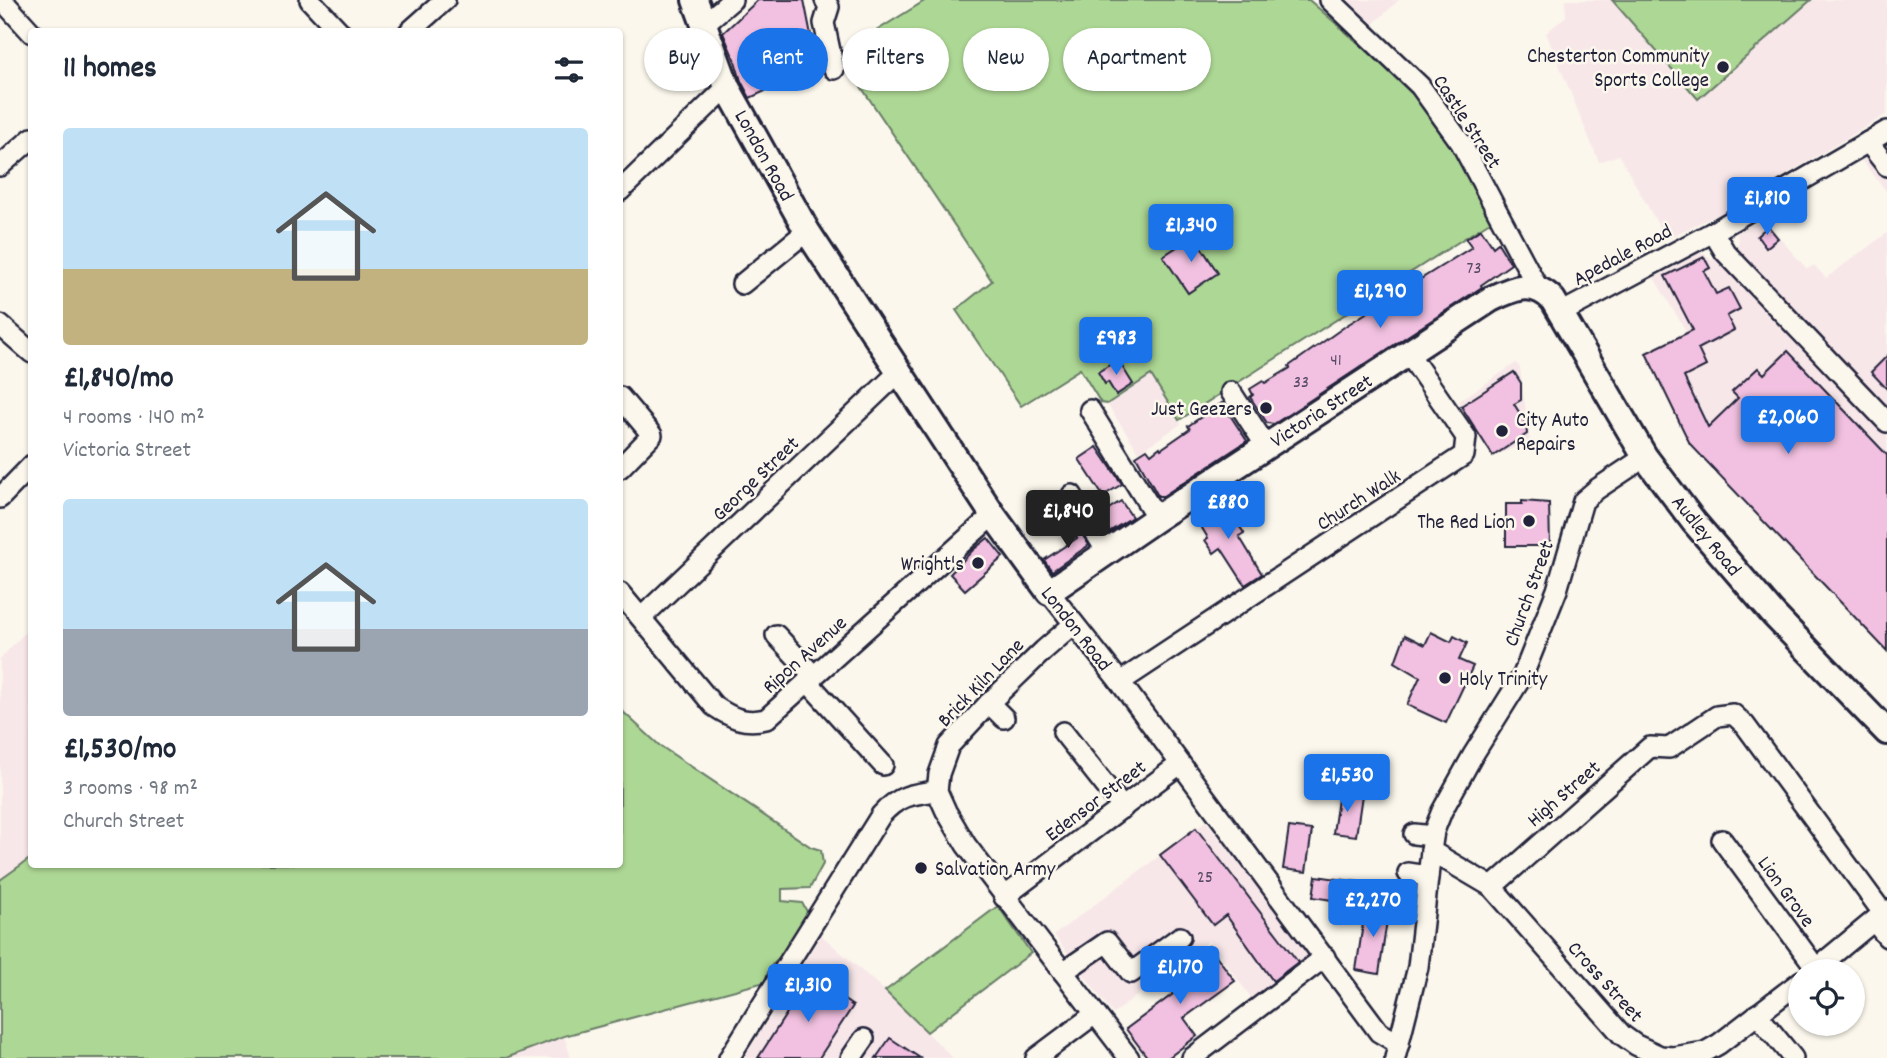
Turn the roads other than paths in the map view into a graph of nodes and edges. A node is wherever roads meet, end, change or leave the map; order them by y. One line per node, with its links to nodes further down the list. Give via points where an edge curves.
1 (2, 0): 11 (street)
2 (310, 0): 9 (street)
3 (445, 0): 10 (street)
4 (695, 0): 8 (main road, London Road)
5 (732, 0): 8 (street)
6 (825, 0): 12 (street, via 829,7 824,23)
7 (1330, 0): 23 (street, Castle Street, via 1420,86 1461,143)
8 (703, 25): 13 (main road, London Road)
9 (336, 28)
10 (414, 28)
11 (28, 29)
12 (834, 69)
13 (727, 87): 19 (street); 20 (main road, London Road)
14 (1887, 131): 16 (street, Apedale Road)
15 (28, 142): 17 (street)
16 (1868, 142): 18 (street); 21 (street, Apedale Road)
17 (0, 166)
18 (1887, 166)
19 (623, 188)
20 (807, 231): 22 (street); 28 (main road, London Road)
21 (1713, 232): 24 (street, Apedale Road); 32 (street, via 1726,252)
22 (742, 284)
23 (1539, 290): 24 (main road, via 1553,300); 27 (main road, Victoria Street, via 1520,286 1508,290)
24 (1560, 313): 34 (main road, Audley Road)
25 (0, 325): 26 (street)
26 (28, 350)
27 (1408, 353): 33 (main road, Victoria Street); 48 (street, Church Walk, via 1466,436 1464,455)
28 (899, 372): 39 (main road, London Road); 44 (street, George Street)
29 (1231, 392): 33 (street)
30 (623, 401): 35 (street, via 652,435)
31 (1090, 410): 40 (street)
32 (1887, 422)
33 (1266, 446): 40 (main road, Victoria Street)
34 (1645, 457): 52 (main road, Audley Road, via 1728,564); 58 (street, Church Street, via 1583,501 1557,590 1523,676)
35 (623, 465)
36 (28, 469): 38 (street)
37 (1072, 495): 41 (street)
38 (0, 498)
39 (993, 515): 42 (main road, London Road); 47 (street, Ripon Avenue)
40 (1157, 518): 41 (main road, Victoria Street)
41 (1107, 552): 42 (main road, Victoria Street)
42 (1049, 592): 45 (street, London Road)
43 (623, 596): 44 (street, Ripon Avenue)
44 (642, 617): 47 (street, Ripon Avenue, via 714,706 734,719 766,719)
45 (1074, 624): 48 (street, London Road); 49 (street, Brick Kiln Lane)
46 (776, 635): 47 (street)
47 (810, 678): 54 (street)
48 (1120, 682): 53 (street, London Road)
49 (989, 703): 50 (street); 55 (street, Brick Kiln Lane, via 949,746)
50 (1004, 718)
51 (1063, 732): 56 (street)
52 (1887, 732)
53 (1181, 764): 56 (street, Edensor Street); 66 (street, London Road)
54 (883, 765)
55 (937, 791): 62 (street, via 966,845); 75 (street, via 894,801 881,815)
56 (1123, 808): 62 (street, Edensor Street)
57 (1722, 840): 67 (street, Lion Grove)
58 (1426, 841): 60 (street, Church Street); 61 (street, Cross Street)
59 (1408, 873): 60 (street)
60 (1428, 876): 74 (street, Church Street, via 1418,967)
61 (1492, 887): 63 (street, High Street, via 1650,747 1669,748 1717,716 1733,714); 72 (street, Cross Street, via 1622,1035 1650,1053 1673,1058 1705,1052)
62 (1004, 897): 69 (street)
63 (1882, 914): 65 (street); 68 (street, Cross Street)
64 (1180, 937): 69 (street, via 1131,972 1107,942)
65 (1887, 937)
66 (1325, 957): 74 (street, London Road); 79 (street)
67 (1801, 959)
68 (1827, 959)
69 (1063, 972): 71 (street)
70 (1788, 990): 72 (street, Cross Street)
71 (1096, 1014): 77 (street); 78 (street)
72 (1757, 1014): 80 (street)
73 (864, 1039): 76 (street)
74 (1397, 1051)
75 (729, 1058)
76 (851, 1058)
77 (1036, 1058)
78 (1129, 1058)
79 (1192, 1058)
80 (1793, 1058)

